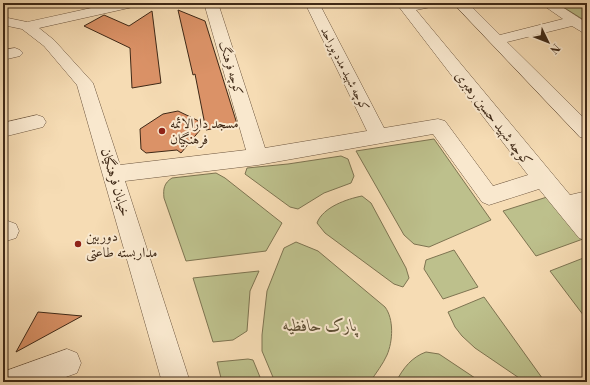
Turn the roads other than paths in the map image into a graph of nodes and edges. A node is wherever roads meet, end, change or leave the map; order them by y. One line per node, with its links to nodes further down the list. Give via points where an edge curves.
1 (133, 3): 10 (street)
2 (211, 3): 17 (street, کوچه فرهنگ)
3 (312, 3): 16 (street, کوچه شهید مدد پوراحد)
4 (431, 3): 7 (street)
5 (460, 3): 12 (street)
6 (547, 3): 9 (street)
7 (405, 5): 19 (street, کوچه شهید حسین رهبری)
8 (3, 21): 10 (street, خیابان فرهنگیان)
9 (574, 21): 11 (street); 12 (street)
10 (27, 26): 18 (street, خیابان فرهنگیان, via 48,43 85,83)
11 (587, 29)
12 (497, 40): 15 (street)
13 (37, 122): 14 (street)
14 (3, 130)
15 (587, 132)
16 (378, 135): 17 (street); 19 (street, via 438,126 489,196)
17 (258, 157): 18 (street)
18 (114, 174): 25 (street, خیابان فرهنگیان)
19 (543, 179): 21 (street, کوچه شهید حسین رهبری)
20 (587, 200): 21 (street)
21 (566, 206): 22 (street, کوچه شهید حسین رهبری)
22 (587, 231)
23 (67, 363): 24 (street)
24 (12, 382)
25 (176, 382)

